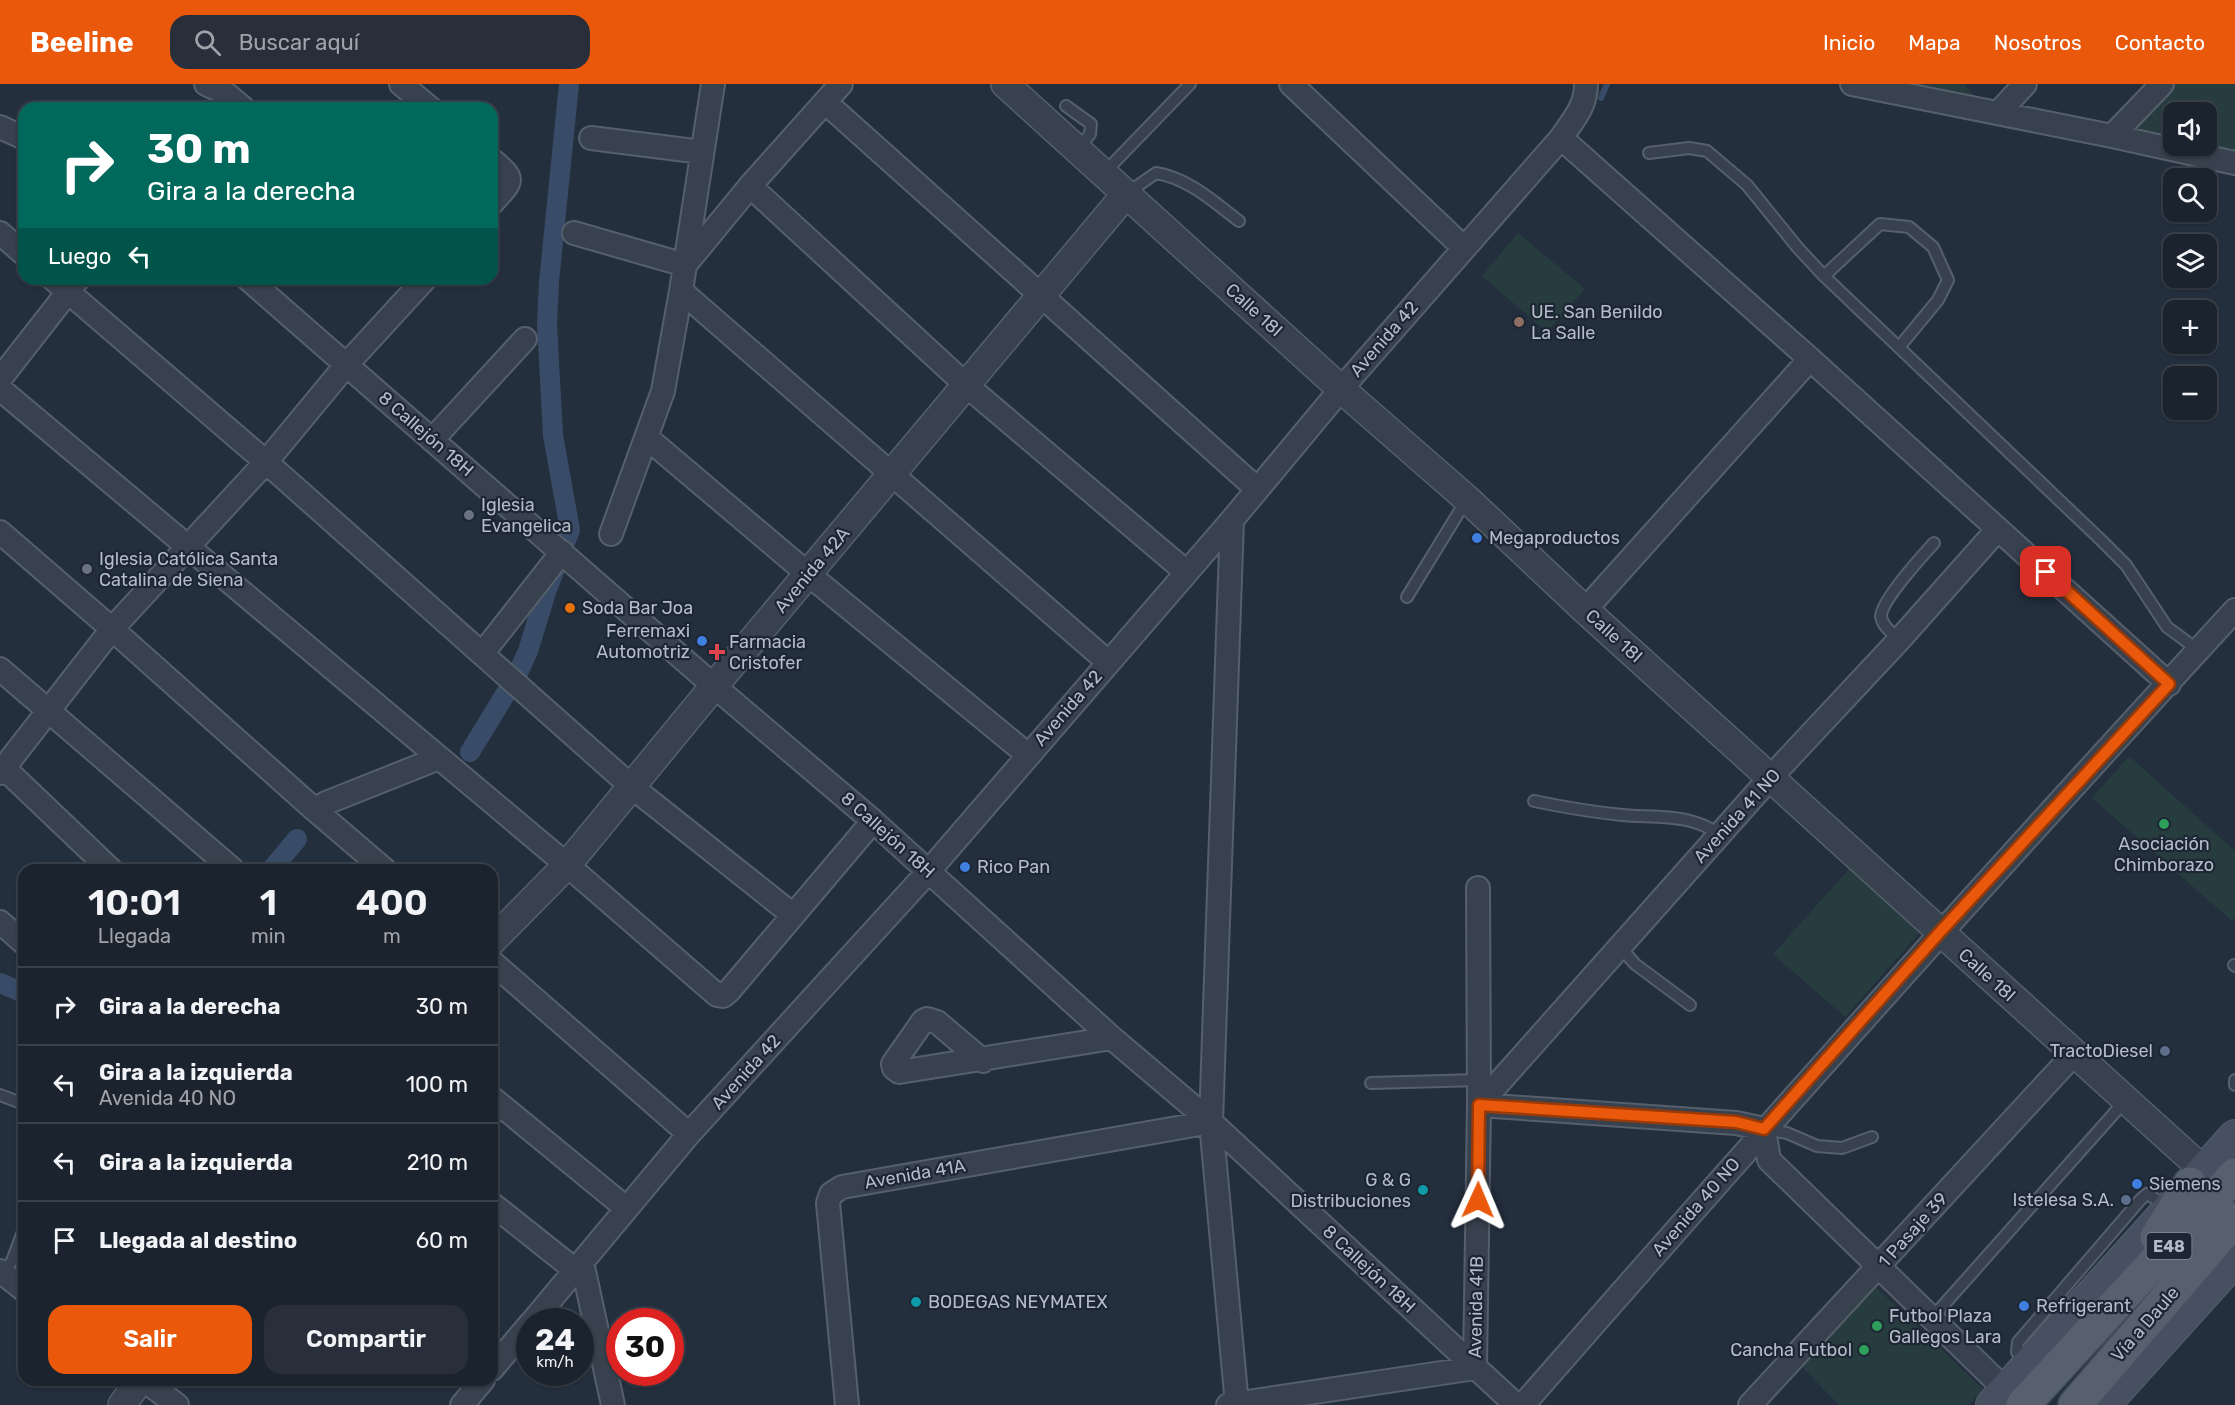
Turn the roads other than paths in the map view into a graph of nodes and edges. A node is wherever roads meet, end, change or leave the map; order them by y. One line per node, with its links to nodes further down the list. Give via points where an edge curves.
1 (401, 84): 13 (street)
2 (712, 84): 23 (street)
3 (841, 84): 14 (street)
4 (1005, 84): 22 (street, Calle 18I)
5 (1190, 84): 27 (lane)
6 (1291, 84): 34 (street)
7 (1586, 84): 21 (street, Avenida 42, via 1586,98)
8 (1852, 84): 16 (street)
9 (2025, 84): 16 (street)
10 (2162, 84): 19 (street)
11 (219, 92): 12 (street)
12 (234, 102)
13 (423, 102)
14 (825, 102): 28 (street); 43 (street)
15 (1066, 106): 22 (lane, via 1091,124 1090,134)
16 (1998, 113): 19 (street)
17 (0, 127): 18 (street)
18 (18, 135)
19 (2112, 136): 25 (street)
20 (591, 138): 23 (street)
21 (1561, 138): 34 (street, Avenida 42); 46 (street)
22 (1077, 150): 27 (street, Calle 18I)
23 (702, 152): 36 (street)
24 (1648, 153): 37 (lane, via 1689,148 1707,151 1747,186)
25 (2235, 163)
26 (498, 165): 30 (street, via 510,178)
27 (1103, 174): 29 (street, Calle 18I)
28 (750, 186): 36 (street); 49 (street)
29 (1126, 194): 31 (lane, via 1156,173 1172,176); 43 (street, Avenida 42A); 51 (street, Calle 18I)
30 (498, 196)
31 (1239, 221)
32 (0, 233): 35 (street)
33 (574, 233): 36 (street)
34 (1464, 248): 51 (street, Avenida 42)
35 (18, 249)
36 (685, 265): 42 (street)
37 (1824, 276): 45 (lane); 45 (lane, via 1880,224 1909,227 1933,247 1948,280 1938,300)
38 (66, 285): 48 (street)
39 (68, 285): 54 (street)
40 (255, 285): 47 (street, 8 Callejón 18H)
41 (420, 285): 47 (street)
42 (681, 291): 52 (street, via 663,391); 55 (street)
43 (1042, 295): 49 (street, Avenida 42A); 56 (street)
44 (525, 339): 53 (street)
45 (1900, 346): 72 (lane, via 2126,565 2167,627)
46 (1810, 359): 59 (street); 68 (street)
47 (347, 364): 53 (street, 8 Callejón 18H); 54 (street)
48 (0, 379)
49 (966, 386): 55 (street, Avenida 42A); 65 (street)
50 (0, 389): 63 (street)
51 (1341, 389): 56 (street, Avenida 42); 57 (street, Calle 18I)
52 (646, 437): 61 (street); 66 (street)
53 (432, 440): 64 (street, 8 Callejón 18H)
54 (266, 462): 63 (street); 73 (street)
55 (893, 473): 66 (street, Avenida 42A); 74 (street)
56 (1256, 488): 58 (street, Avenida 42)
57 (1467, 499): 67 (lane); 68 (street, Calle 18I)
58 (1232, 519): 65 (street, Avenida 42); 114 (street)
59 (1998, 529): 71 (street, Avenida 41 NO); 76 (street)
60 (0, 532): 70 (street)
61 (611, 534)
62 (1934, 543): 71 (lane, via 1883,606 1884,623)
63 (187, 546): 70 (street); 80 (street)
64 (562, 552): 73 (street); 77 (street, 8 Callejón 18H)
65 (1185, 571): 74 (street, Avenida 42)
66 (808, 574): 77 (street, Avenida 42A); 79 (street)
67 (1407, 597)
68 (1585, 610): 82 (street, Calle 18I)
69 (2235, 610): 72 (street, Avenida 40 NO)
70 (112, 629): 78 (street); 85 (street)
71 (1900, 639): 82 (street, Avenida 41 NO)
72 (2198, 650): 76 (street, Avenida 40 NO)
73 (482, 654): 83 (street)
74 (1108, 662): 79 (street, Avenida 42)
75 (0, 669): 78 (street)
76 (2169, 684): 96 (street, Avenida 40 NO)
77 (714, 686): 83 (street, Avenida 42A); 86 (street, 8 Callejón 18H)
78 (48, 711): 81 (street); 89 (street)
79 (1028, 755): 92 (street, Avenida 42)
80 (440, 758): 85 (street); 91 (street)
81 (2, 770): 88 (street)
82 (1770, 778): 87 (street, Avenida 41 NO); 96 (street, Calle 18I)
83 (632, 787): 91 (street, Avenida 42A); 94 (street)
84 (1534, 801): 87 (lane, via 1595,812 1669,817 1707,825)
85 (315, 810): 90 (street)
86 (873, 821): 92 (street, 8 Callejón 18H); 94 (street)
87 (1720, 835): 99 (street, Avenida 41 NO)
88 (104, 864)
89 (226, 864)
90 (378, 864)
91 (567, 865): 94 (street, via 717,995 729,991); 97 (street, Avenida 42A)
92 (928, 872): 102 (street, 8 Callejón 18H); 116 (street, Avenida 42)
93 (1478, 888): 105 (street, Avenida 41B)
94 (793, 915)
95 (0, 922): 98 (street)
96 (1940, 932): 103 (street, Calle 18I); 115 (street, Avenida 40 NO)
97 (498, 935)
98 (18, 938)
99 (1620, 947): 101 (lane, via 1635,964); 113 (street, Avenida 41 NO)
100 (498, 967): 116 (street)
101 (1690, 1005)
102 (1112, 1038): 104 (street); 114 (street, 8 Callejón 18H)
103 (2074, 1054): 110 (street, Calle 18I); 127 (street, 1 Pasaje 39)
104 (983, 1060)
105 (1479, 1080): 107 (lane); 113 (street, Avenida 41B)
106 (2235, 1080): 108 (lane)
107 (1371, 1083)
108 (2235, 1085)
109 (0, 1095): 111 (lane)
110 (2125, 1101): 119 (street, Calle 18I); 131 (lane)
111 (18, 1102)
112 (498, 1103): 121 (street)
113 (1479, 1105): 115 (street, via 1736,1122); 135 (street, Avenida 41B)
114 (1211, 1122): 135 (street, 8 Callejón 18H); 145 (street, Avenida 41A, via 842,1187 831,1194 828,1203); 146 (street)
115 (1764, 1129): 118 (lane, via 1817,1146 1842,1148); 127 (street, via 1769,1160); 148 (street, Avenida 40 NO)
116 (688, 1134): 121 (street, Avenida 42)
117 (2235, 1136): 119 (main road, E48)
118 (1872, 1137)
119 (2204, 1185): 139 (main road, E48); 139 (main road, Vía a Daule / E48, via 2114,1304)
120 (498, 1208): 126 (street)
121 (626, 1208): 126 (street, Avenida 42)
122 (2235, 1219): 132 (main road, Vía a Daule / E48)
123 (18, 1245): 128 (lane)
124 (2235, 1252): 132 (main road)
125 (2235, 1260): 140 (main road, Vía a Daule / E48)
126 (579, 1266): 130 (street, Avenida 42); 144 (street)
127 (1879, 1267): 131 (street); 149 (street, 1 Pasaje 39)
128 (2, 1273): 129 (street)
129 (18, 1285)
130 (544, 1308)
131 (1932, 1318): 139 (street)
132 (2139, 1330): 140 (main road, Vía a Daule / E48)
133 (516, 1341): 134 (street, Avenida 42)
134 (498, 1362)
135 (1475, 1368): 146 (street, Avenida 41B); 147 (street, 8 Callejón 18H)
136 (137, 1386): 141 (street)
137 (150, 1386): 142 (street)
138 (478, 1386): 143 (street)
139 (2022, 1394)
140 (2082, 1404)
141 (122, 1405)
142 (177, 1405)
143 (462, 1405)
144 (613, 1405)
145 (848, 1405)
146 (1234, 1405)
147 (1516, 1405)
148 (1523, 1405)
149 (1750, 1405)

